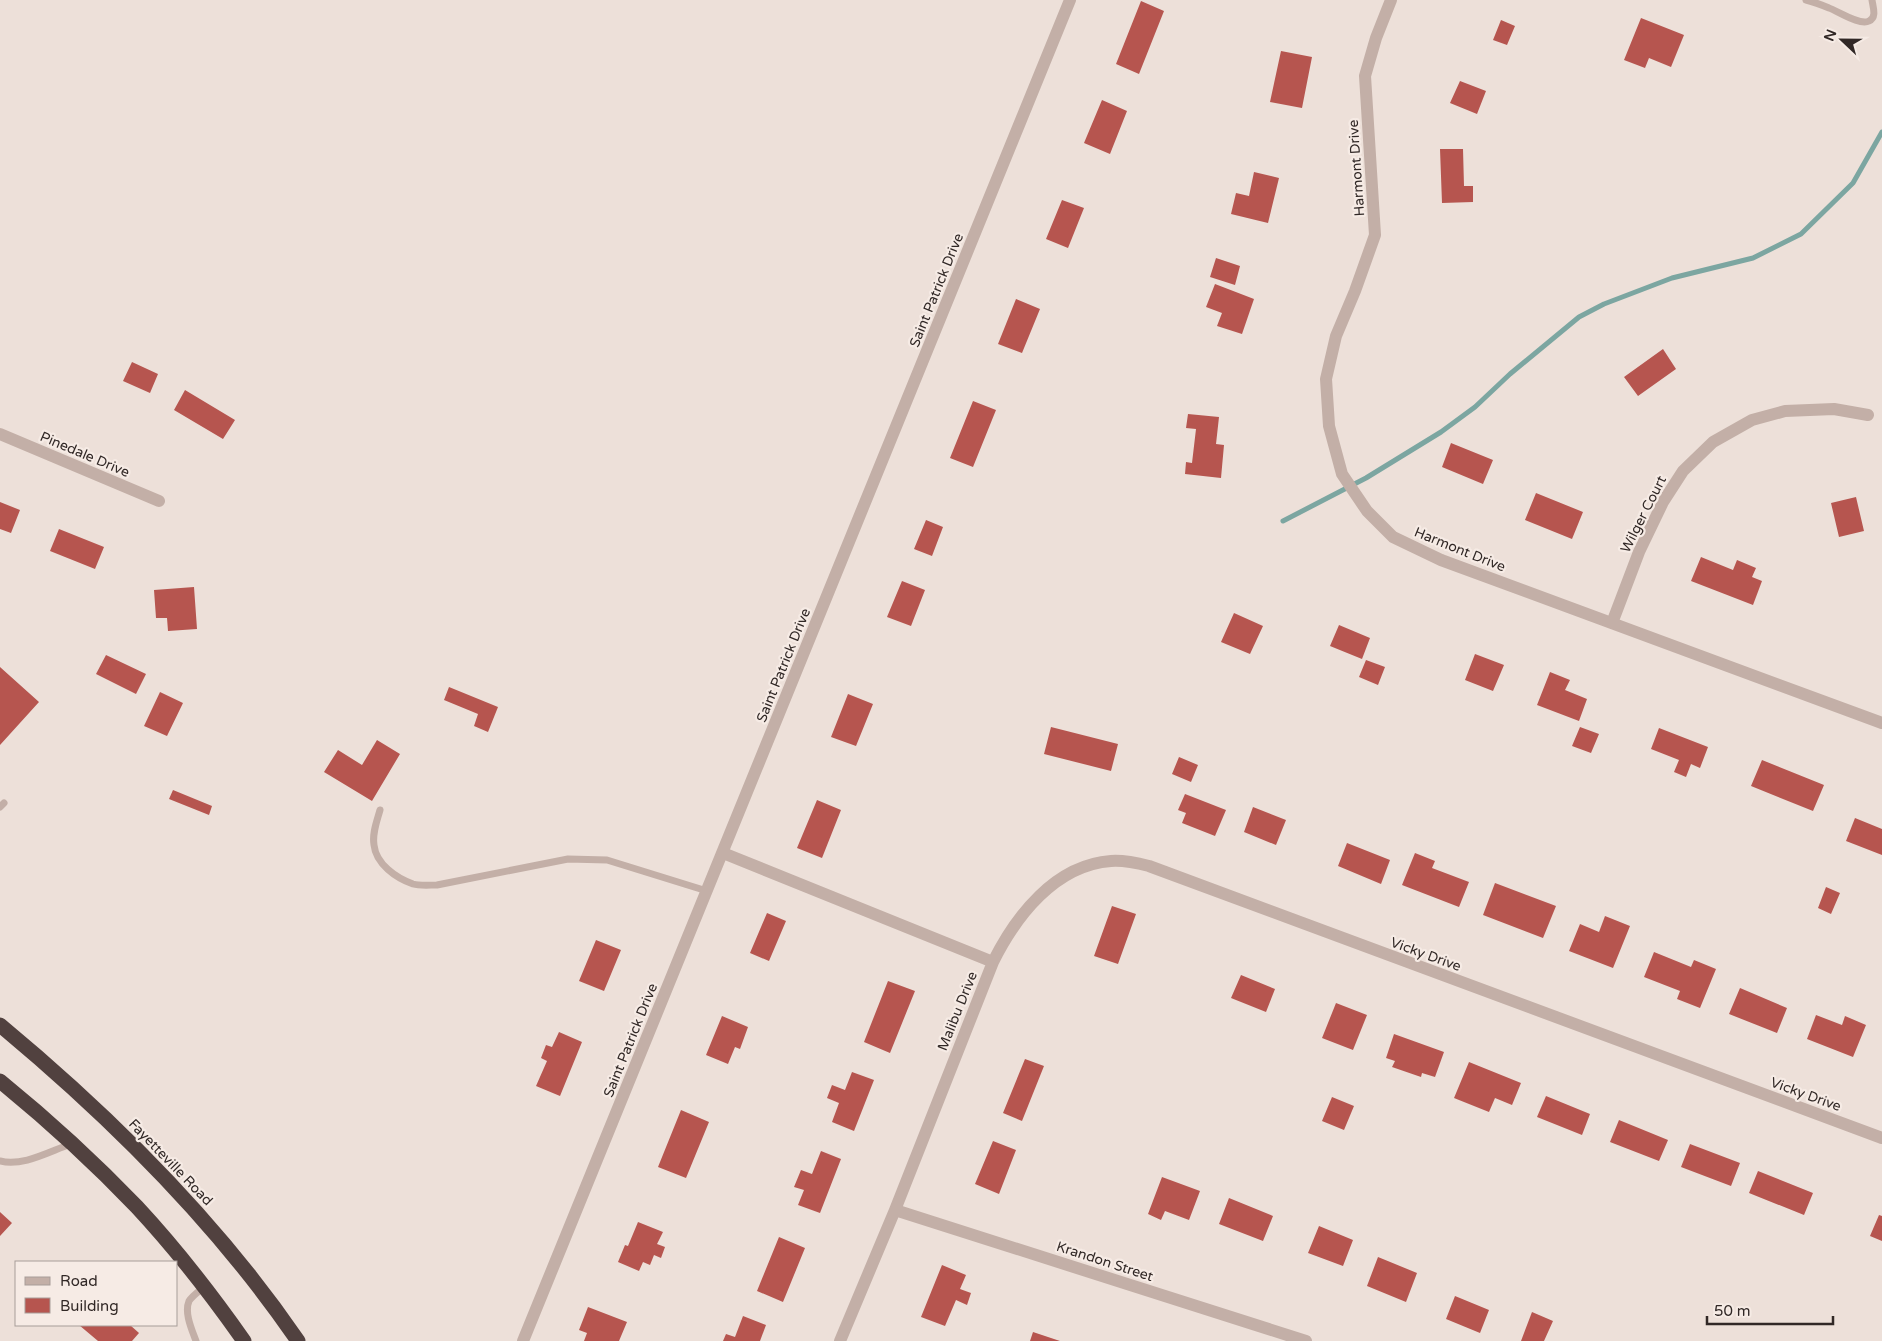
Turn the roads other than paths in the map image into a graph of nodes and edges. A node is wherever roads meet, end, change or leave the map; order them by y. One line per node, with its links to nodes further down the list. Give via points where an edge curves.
1 (1070, 0): 11 (street, Saint Patrick Drive)
2 (1391, 0): 8 (street, Harmont Drive, via 1365,76 1375,235 1336,336 1326,379 1330,426 1342,474 1367,511 1393,537 1441,560)
3 (1806, 0): 4 (lane, via 1869,22 1874,14)
4 (1872, 0)
5 (1868, 415): 8 (street, Wilger Court, via 1834,409 1785,411 1752,420 1714,442 1683,471 1663,502 1639,552)
6 (0, 434): 7 (street, Pinedale Drive)
7 (159, 501)
8 (1612, 623): 9 (street, Harmont Drive)
9 (1882, 723)
10 (380, 810): 12 (lane, via 373,835 382,866 415,884 437,885 568,859 607,860)
11 (722, 853): 12 (street, Saint Patrick Drive); 13 (street, Malibu Drive)
12 (707, 891): 24 (street, Saint Patrick Drive)
13 (993, 962): 16 (street, Vicky Drive, via 1017,919 1064,877 1098,862 1133,862); 19 (street, Malibu Drive)
14 (0, 1025): 23 (highway, Fayetteville Road, via 95,1109 172,1184 246,1270)
15 (0, 1081): 17 (highway)
16 (1882, 1138)
17 (72, 1144): 18 (lane, via 22,1161); 20 (highway, via 137,1207)
18 (0, 1161)
19 (895, 1210): 25 (street, Malibu Drive); 26 (street, Krandon Street)
20 (204, 1286): 21 (lane, via 190,1300 188,1307 189,1323); 22 (highway)
21 (196, 1341)
22 (244, 1341)
23 (298, 1341)
24 (523, 1341)
25 (840, 1341)
26 (1306, 1341)

